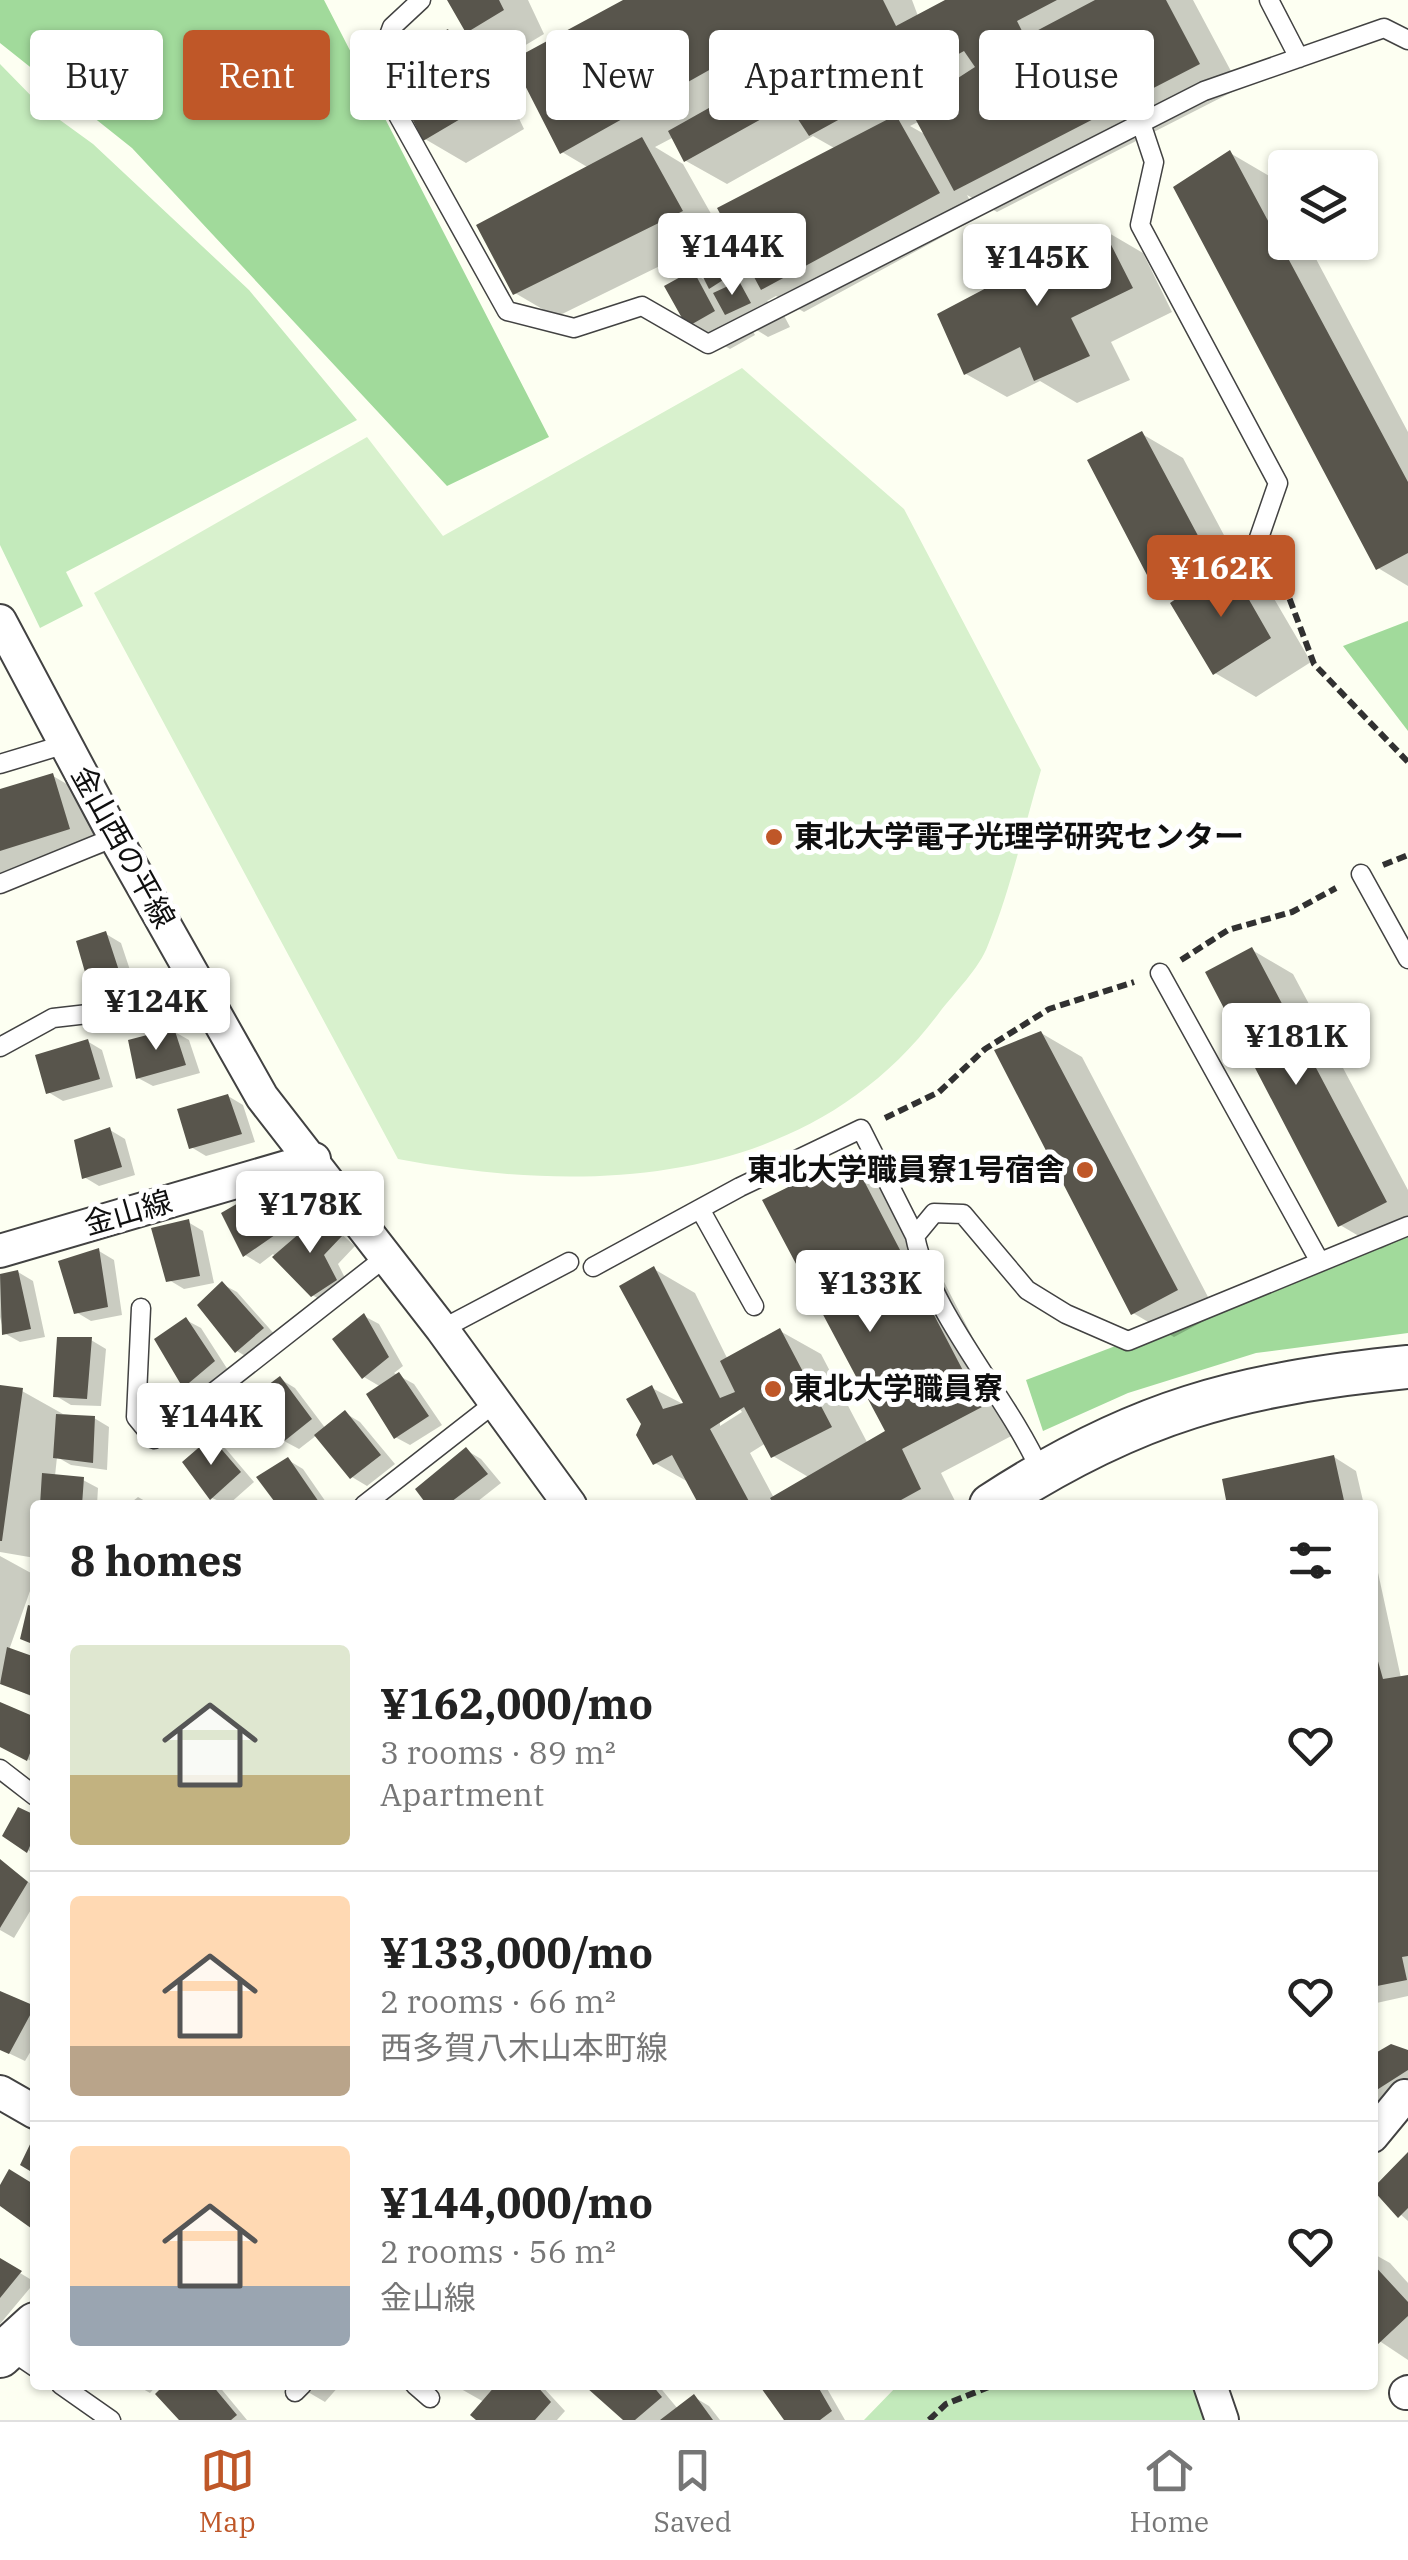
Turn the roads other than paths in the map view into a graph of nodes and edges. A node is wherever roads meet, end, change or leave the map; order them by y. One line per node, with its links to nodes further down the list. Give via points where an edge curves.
1 (421, 0): 5 (lane, via 392,28 374,74 507,311 574,328 642,306 708,344)
2 (1269, 0): 4 (lane)
3 (1408, 40): 4 (lane, via 1384,28)
4 (1299, 58): 5 (lane, via 1204,91)
5 (1141, 123): 6 (lane, via 1154,162 1140,226 1278,482)
6 (1252, 558)
7 (0, 620): 8 (street, 金山西の平線)
8 (66, 744): 9 (lane); 10 (street, 金山西の平線)
9 (0, 764)
10 (115, 837): 12 (lane); 15 (street, 金山西の平線)
11 (1361, 874): 13 (lane)
12 (0, 884)
13 (1408, 959)
14 (1160, 973): 24 (lane)
15 (210, 1000): 16 (lane, via 53,1018); 17 (street, 金山西の平線, via 262,1097)
16 (0, 1047)
17 (314, 1159): 21 (street, 金山線); 22 (street, 金山西の平線)
18 (700, 1209): 20 (lane, via 861,1129); 25 (lane); 26 (lane)
19 (1408, 1226): 24 (lane)
20 (915, 1236): 24 (lane, via 934,1213 963,1214 1027,1290 1128,1341); 31 (lane, via 922,1272 1004,1399)
21 (0, 1251)
22 (387, 1256): 27 (lane, via 154,1439 136,1417); 28 (street, 金山西の平線)
23 (569, 1262): 28 (lane)
24 (1320, 1262)
25 (593, 1267)
26 (754, 1306)
27 (141, 1308)
28 (442, 1329): 30 (street, 金山西の平線)
29 (1408, 1367): 31 (street, via 1206,1399 1152,1417)
30 (496, 1402): 32 (lane); 33 (street, 金山西の平線)
31 (1041, 1472): 34 (street)
32 (370, 1500)
33 (566, 1500)
34 (999, 1500)
35 (0, 1769): 36 (lane)
36 (30, 1792)
37 (0, 2092): 39 (street)
38 (1408, 2098): 40 (street)
39 (30, 2109)
40 (1378, 2129)
41 (68, 2390): 45 (lane)
42 (421, 2390): 44 (lane)
43 (1212, 2390): 46 (street)
44 (430, 2398)
45 (111, 2420)
46 (1222, 2420)

